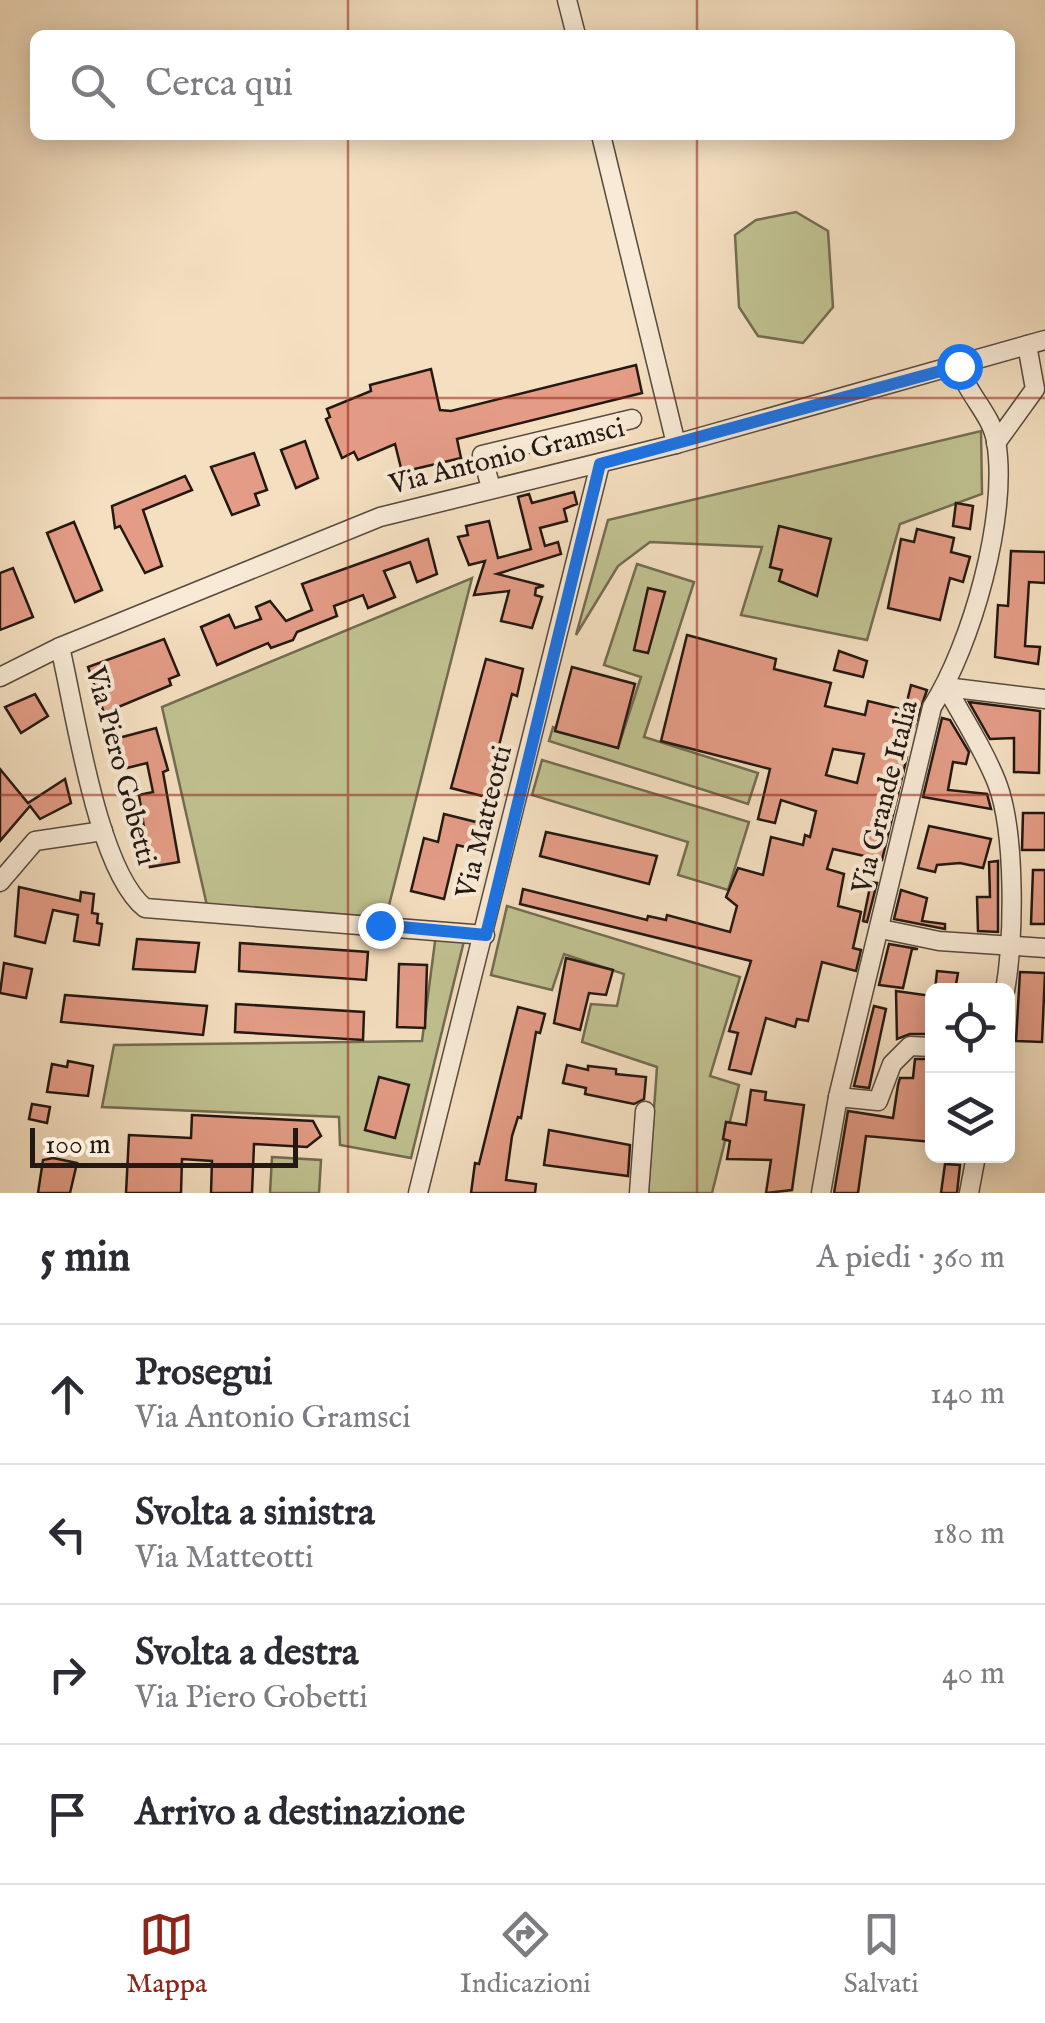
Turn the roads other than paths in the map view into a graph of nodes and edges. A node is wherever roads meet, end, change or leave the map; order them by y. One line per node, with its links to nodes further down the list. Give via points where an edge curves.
1 (566, 0): 2 (street)
2 (575, 30)
3 (602, 140): 8 (street)
4 (1036, 343): 5 (street, Via Antonio Gramsci); 7 (street, via 1035,389)
5 (959, 366): 7 (street, Via Grande Italia); 8 (street, Via Antonio Gramsci)
6 (632, 419): 10 (street, via 482,456)
7 (996, 443): 13 (street, Via Grande Italia, via 994,521)
8 (676, 444): 9 (street, Via Antonio Gramsci)
9 (600, 464): 10 (street, Via Antonio Gramsci); 18 (street, Via Matteotti)
10 (491, 488): 11 (street, Via Antonio Gramsci, via 380,517)
11 (60, 647): 12 (street, Via Antonio Gramsci); 15 (street, Via Piero Gobetti)
12 (0, 677)
13 (946, 687): 14 (street); 17 (street, Via Grande Italia, via 932,708); 19 (street, via 998,787)
14 (1045, 699)
15 (103, 830): 16 (street, via 36,842); 18 (street, Via Piero Gobetti, via 121,884 145,908)
16 (0, 882)
17 (880, 930): 19 (street); 23 (street, Via Grande Italia)
18 (486, 935): 26 (street, Via Matteotti)
19 (1013, 947): 20 (street); 21 (street)
20 (1045, 948)
21 (1006, 983)
22 (925, 1047): 23 (street, via 910,1046 892,1064 878,1101)
23 (838, 1097): 28 (street, Via Grande Italia)
24 (645, 1111): 27 (street)
25 (975, 1163): 29 (street)
26 (418, 1193)
27 (639, 1193)
28 (821, 1193)
29 (969, 1193)

